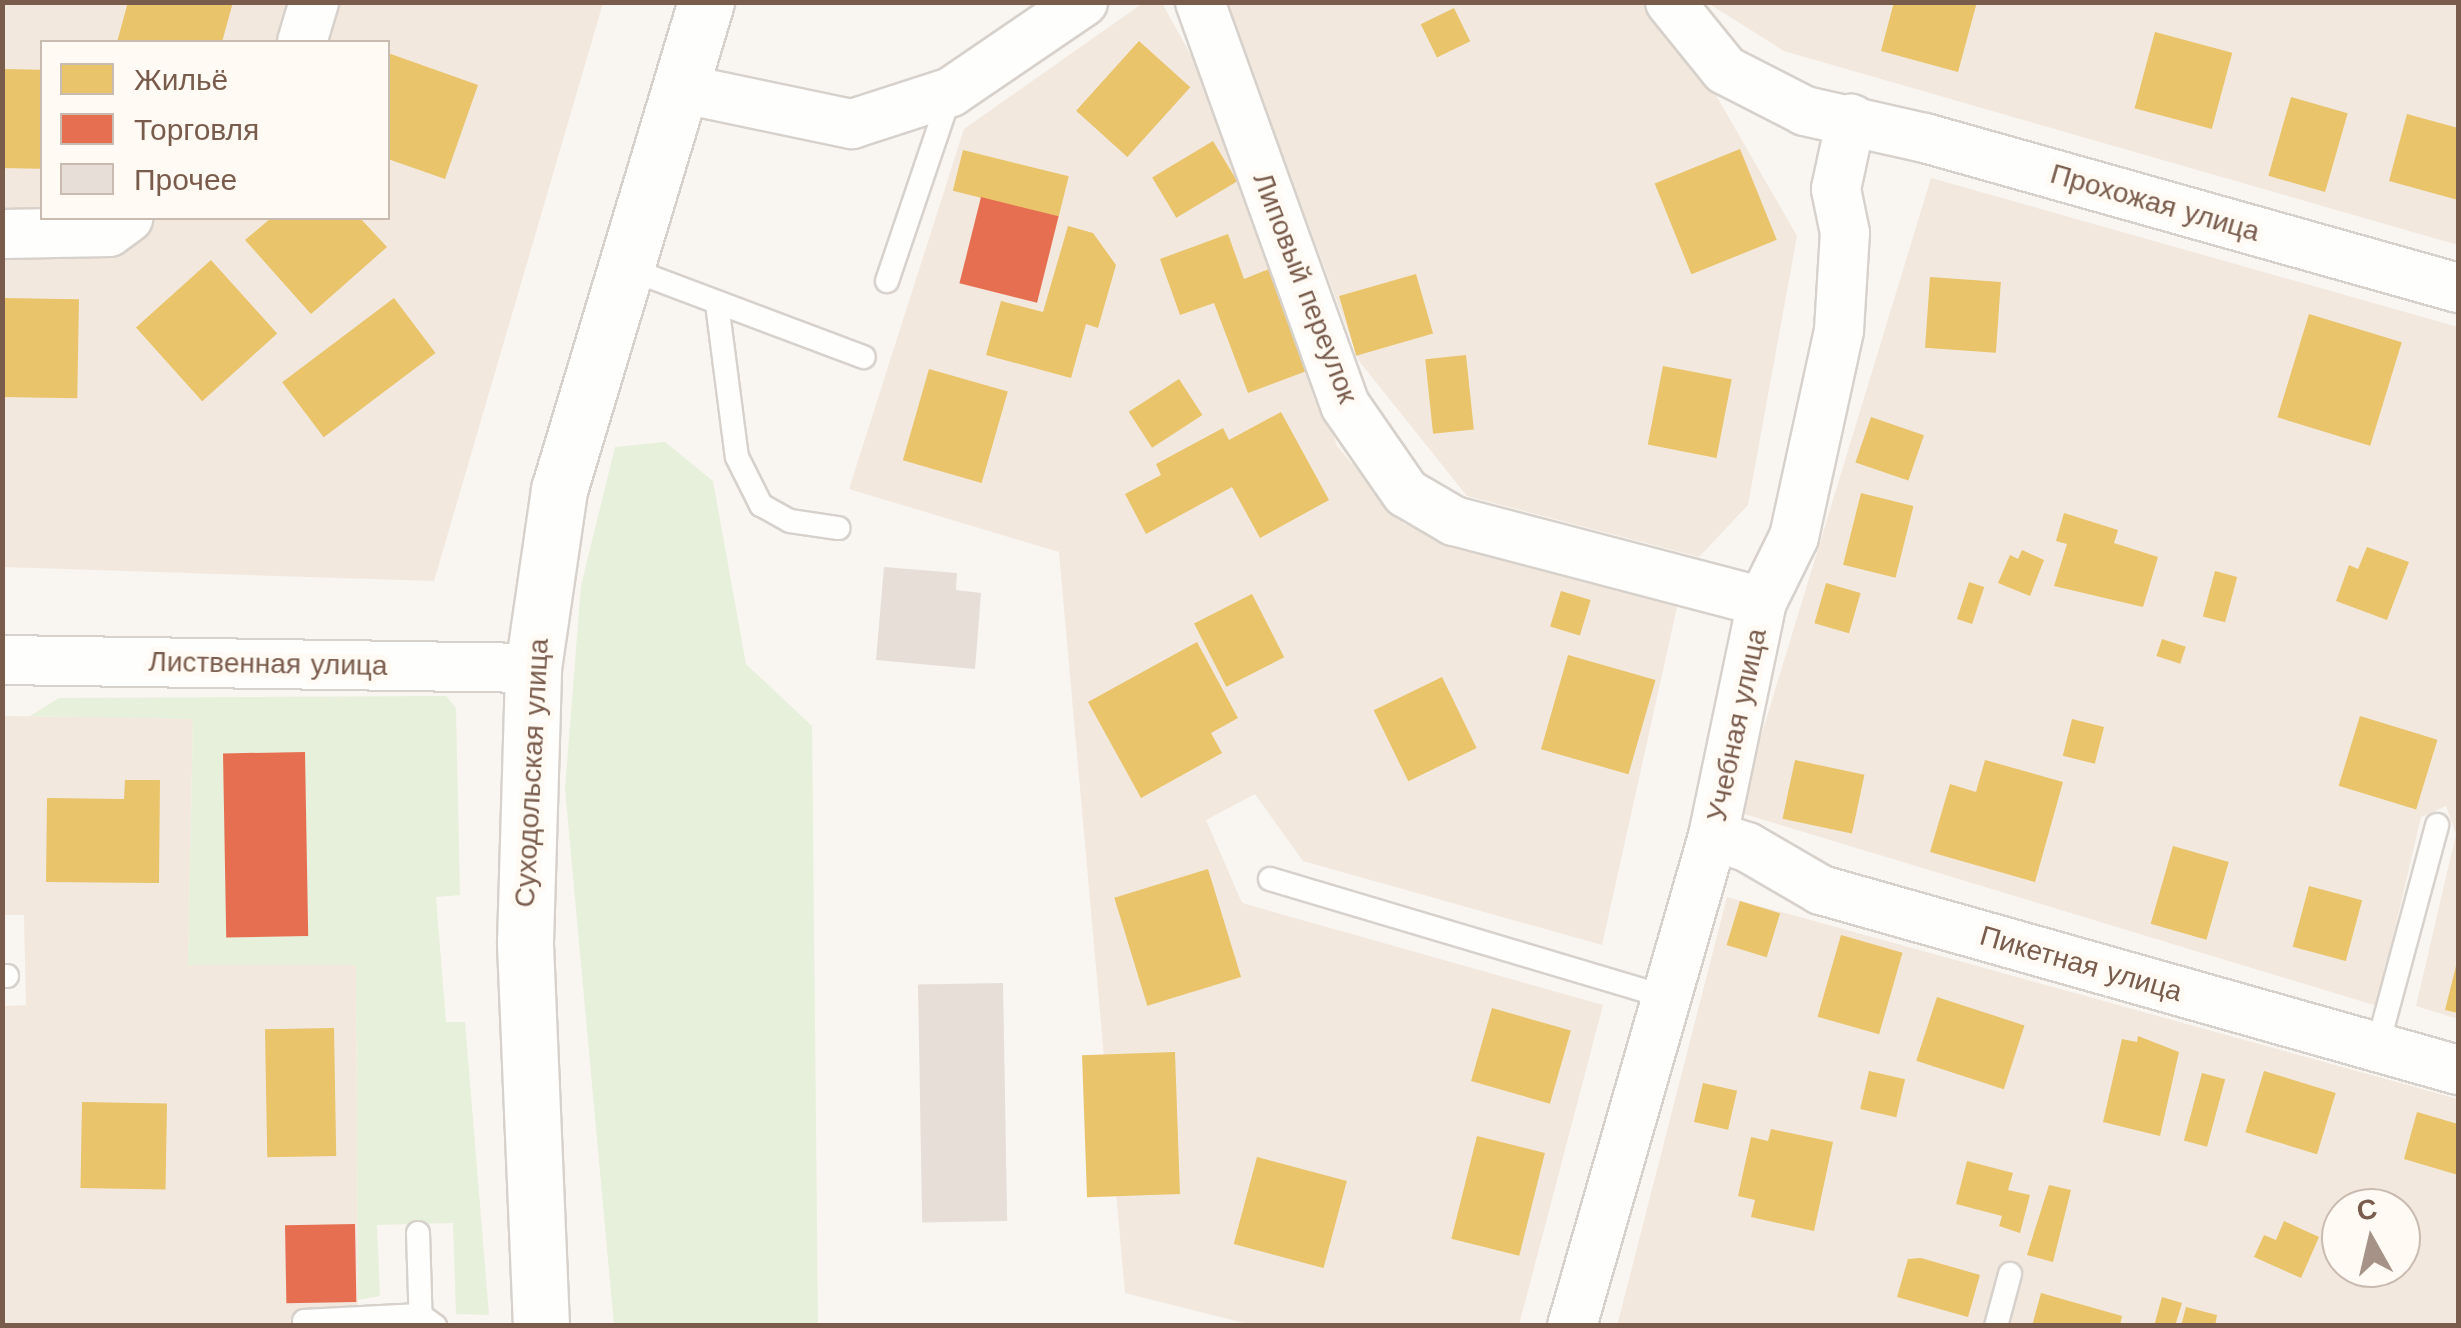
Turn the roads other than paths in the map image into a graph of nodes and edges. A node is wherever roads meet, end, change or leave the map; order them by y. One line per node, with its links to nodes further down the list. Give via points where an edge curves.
1 (314, 2): 6 (street)
2 (706, 2): 7 (main road, Суходольская улица)
3 (1083, 2): 8 (street)
4 (1200, 2): 18 (street, Липовый переулок, via 1345,405 1406,493 1454,521)
5 (1670, 2): 9 (street, Прохожая улица, via 1724,70 1804,111)
6 (303, 40)
7 (679, 88): 8 (street, via 852,124); 12 (main road, Суходольская улица)
8 (951, 92): 13 (lane)
9 (1851, 120): 14 (street, Прохожая улица); 18 (street, Учебная улица, via 1836,189 1845,233 1838,330 1794,537)
10 (125, 220): 11 (street, via 108,232)
11 (2, 234)
12 (622, 266): 15 (lane); 20 (main road, Суходольская улица, via 559,490)
13 (886, 281)
14 (2458, 288)
15 (717, 304): 16 (lane); 17 (lane, via 737,457 761,505 790,522)
16 (864, 357)
17 (838, 528)
18 (1762, 602): 22 (street, Учебная улица)
19 (2, 660): 20 (street, Лиственная улица)
20 (533, 668): 31 (main road, Суходольская улица, via 525,942)
21 (2437, 826): 25 (lane)
22 (1713, 836): 24 (street, Учебная улица); 25 (street, Пикетная улица, via 1746,846 1821,890)
23 (1270, 879): 24 (lane)
24 (1670, 998): 32 (street, Учебная улица)
25 (2377, 1048): 26 (street, Пикетная улица)
26 (2458, 1070)
27 (418, 1233): 30 (lane)
28 (2010, 1274): 33 (lane)
29 (304, 1321): 30 (lane)
30 (425, 1322)
31 (541, 1326)
32 (1572, 1326)
33 (1996, 1326)

